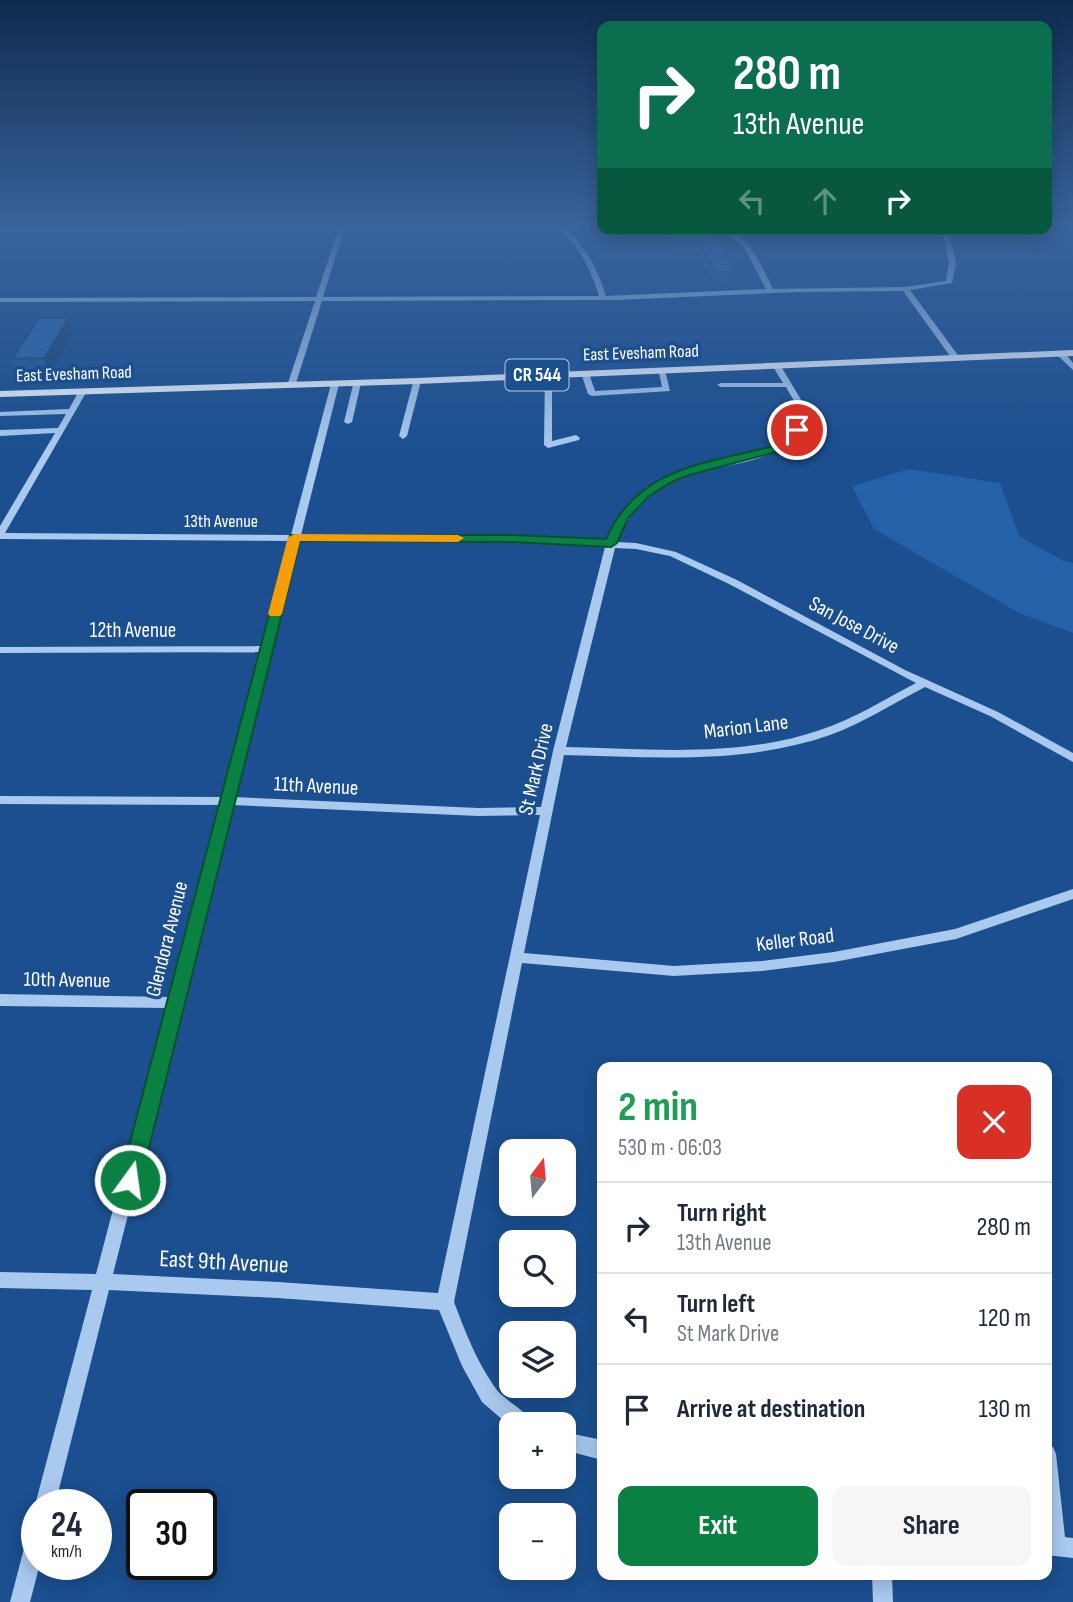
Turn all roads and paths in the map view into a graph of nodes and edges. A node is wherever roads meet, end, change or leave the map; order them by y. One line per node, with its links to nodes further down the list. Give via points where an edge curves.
1 (320, 301): 11 (street)
2 (914, 301): 4 (street)
3 (1067, 354): 4 (main road, East Evesham Road / CR 544); 6 (street)
4 (956, 358): 5 (main road, East Evesham Road / CR 544)
5 (776, 365): 7 (main road, East Evesham Road / CR 544); 14 (street, St Mark Drive)
6 (1073, 368)
7 (662, 370): 8 (main road, East Evesham Road / CR 544); 8 (street, via 667,389 592,394)
8 (585, 373): 9 (main road, East Evesham Road / CR 544)
9 (548, 374): 10 (main road, East Evesham Road / CR 544); 24 (street, via 548,445)
10 (418, 381): 12 (main road, East Evesham Road / CR 544); 23 (street)
11 (292, 383): 13 (main road, East Evesham Road / CR 544); 16 (main road, East Evesham Road / CR 544)
12 (357, 383): 13 (main road, East Evesham Road / CR 544); 20 (street)
13 (335, 384): 26 (street, Glendora Avenue)
14 (787, 385): 15 (street); 27 (street, St Mark Drive, via 802,408 797,430 788,442 685,472 645,493 622,517)
15 (721, 386)
16 (83, 391): 17 (main road, East Evesham Road / CR 544); 18 (street)
17 (0, 394)
18 (71, 411): 19 (street); 21 (street)
19 (0, 414)
20 (348, 422)
21 (60, 430): 22 (street); 25 (street)
22 (0, 433)
23 (403, 436)
24 (576, 438)
25 (0, 535): 26 (street, 13th Avenue)
26 (295, 537): 27 (street, 13th Avenue); 28 (street, Glendora Avenue)
27 (611, 543): 30 (street, San Jose Drive, via 673,554); 31 (street, St Mark Drive)
28 (266, 649): 29 (street, 12th Avenue); 34 (street, Glendora Avenue)
29 (0, 650)
30 (925, 683): 31 (street, Marion Lane, via 826,733 778,747 723,753); 32 (street, San Jose Drive)
31 (559, 751): 35 (street, St Mark Drive)
32 (1073, 758)
33 (0, 800): 34 (street, 11th Avenue)
34 (228, 801): 35 (street, 11th Avenue); 39 (street, Glendora Avenue)
35 (546, 811): 37 (street, St Mark Drive)
36 (1073, 894): 37 (street, Keller Road, via 956,934 762,966 674,971)
37 (515, 957): 42 (street, St Mark Drive)
38 (0, 1000): 39 (street, 10th Avenue)
39 (176, 1003): 41 (street, Glendora Avenue)
40 (0, 1280): 41 (street, East 9th Avenue)
41 (104, 1281): 42 (street, East 9th Avenue); 46 (street, Glendora Avenue)
42 (445, 1302): 43 (street, via 468,1360 489,1396)
43 (508, 1412)
44 (576, 1444): 45 (street)
45 (597, 1449)
46 (49, 1489)
47 (1052, 1500): 48 (street)
48 (1058, 1546)
49 (26, 1580): 51 (street)
50 (882, 1580): 52 (street)
51 (20, 1602)
52 (883, 1602)

